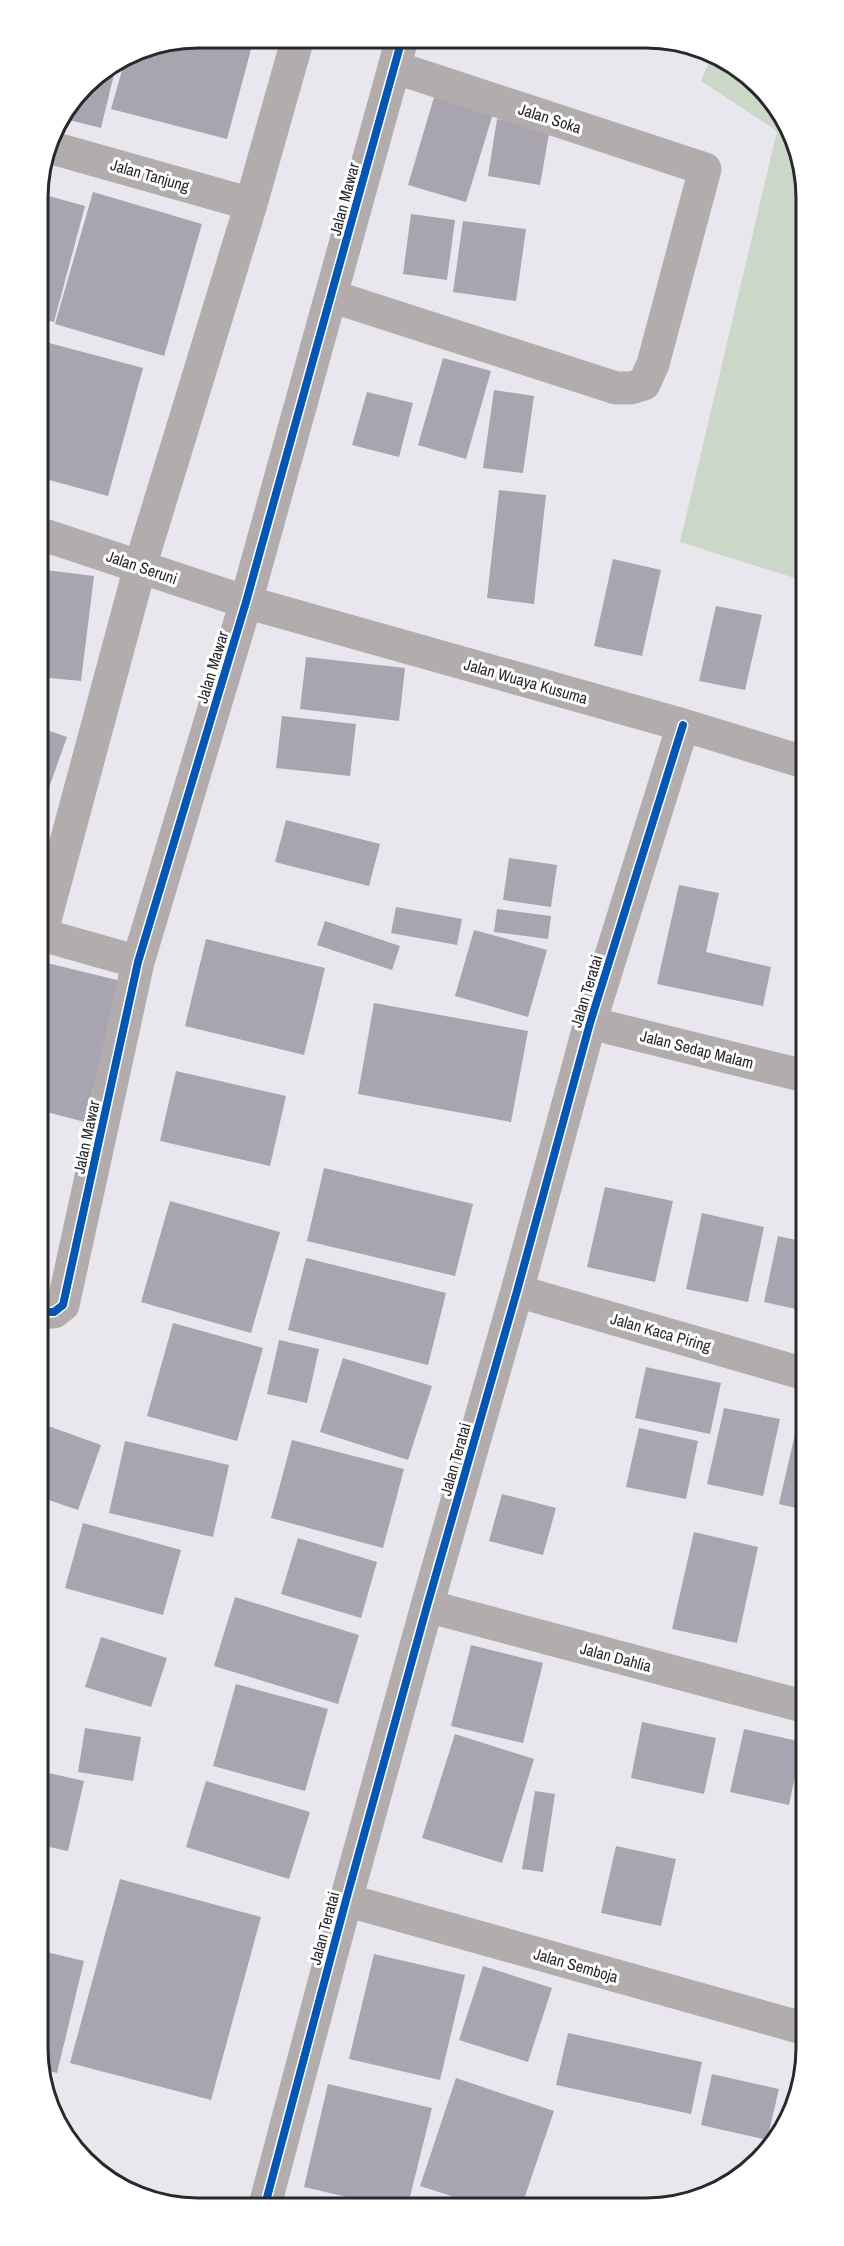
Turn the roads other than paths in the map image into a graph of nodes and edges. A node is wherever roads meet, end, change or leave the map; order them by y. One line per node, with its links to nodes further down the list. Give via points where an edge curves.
1 (295, 48): 4 (street)
2 (398, 53): 5 (street, Jalan Mawar); 5 (street, Jalan Soka, via 705,169 653,364 644,384 616,388)
3 (56, 149): 4 (street, Jalan Tanjung)
4 (251, 204): 7 (street)
5 (331, 296): 8 (street, Jalan Mawar)
6 (48, 536): 7 (street, Jalan Seruni)
7 (140, 567): 8 (street, Jalan Seruni); 11 (street)
8 (246, 602): 9 (street, Jalan Wuaya Kusuma); 13 (street, Jalan Mawar)
9 (683, 725): 10 (street, Jalan Wuaya Kusuma); 14 (street, Jalan Teratai)
10 (796, 760)
11 (48, 906)
12 (48, 937): 13 (street)
13 (138, 962): 17 (street, Jalan Mawar)
14 (590, 1023): 15 (street, Jalan Sedap Malam); 16 (street, Jalan Teratai)
15 (796, 1074)
16 (517, 1290): 18 (street, Jalan Kaca Piring); 19 (street, Jalan Teratai)
17 (51, 1309)
18 (796, 1371)
19 (427, 1606): 20 (street, Jalan Dahlia); 21 (street, Jalan Teratai)
20 (796, 1704)
21 (346, 1900): 22 (street, Jalan Semboja); 23 (street, Jalan Teratai)
22 (796, 2026)
23 (267, 2198)

